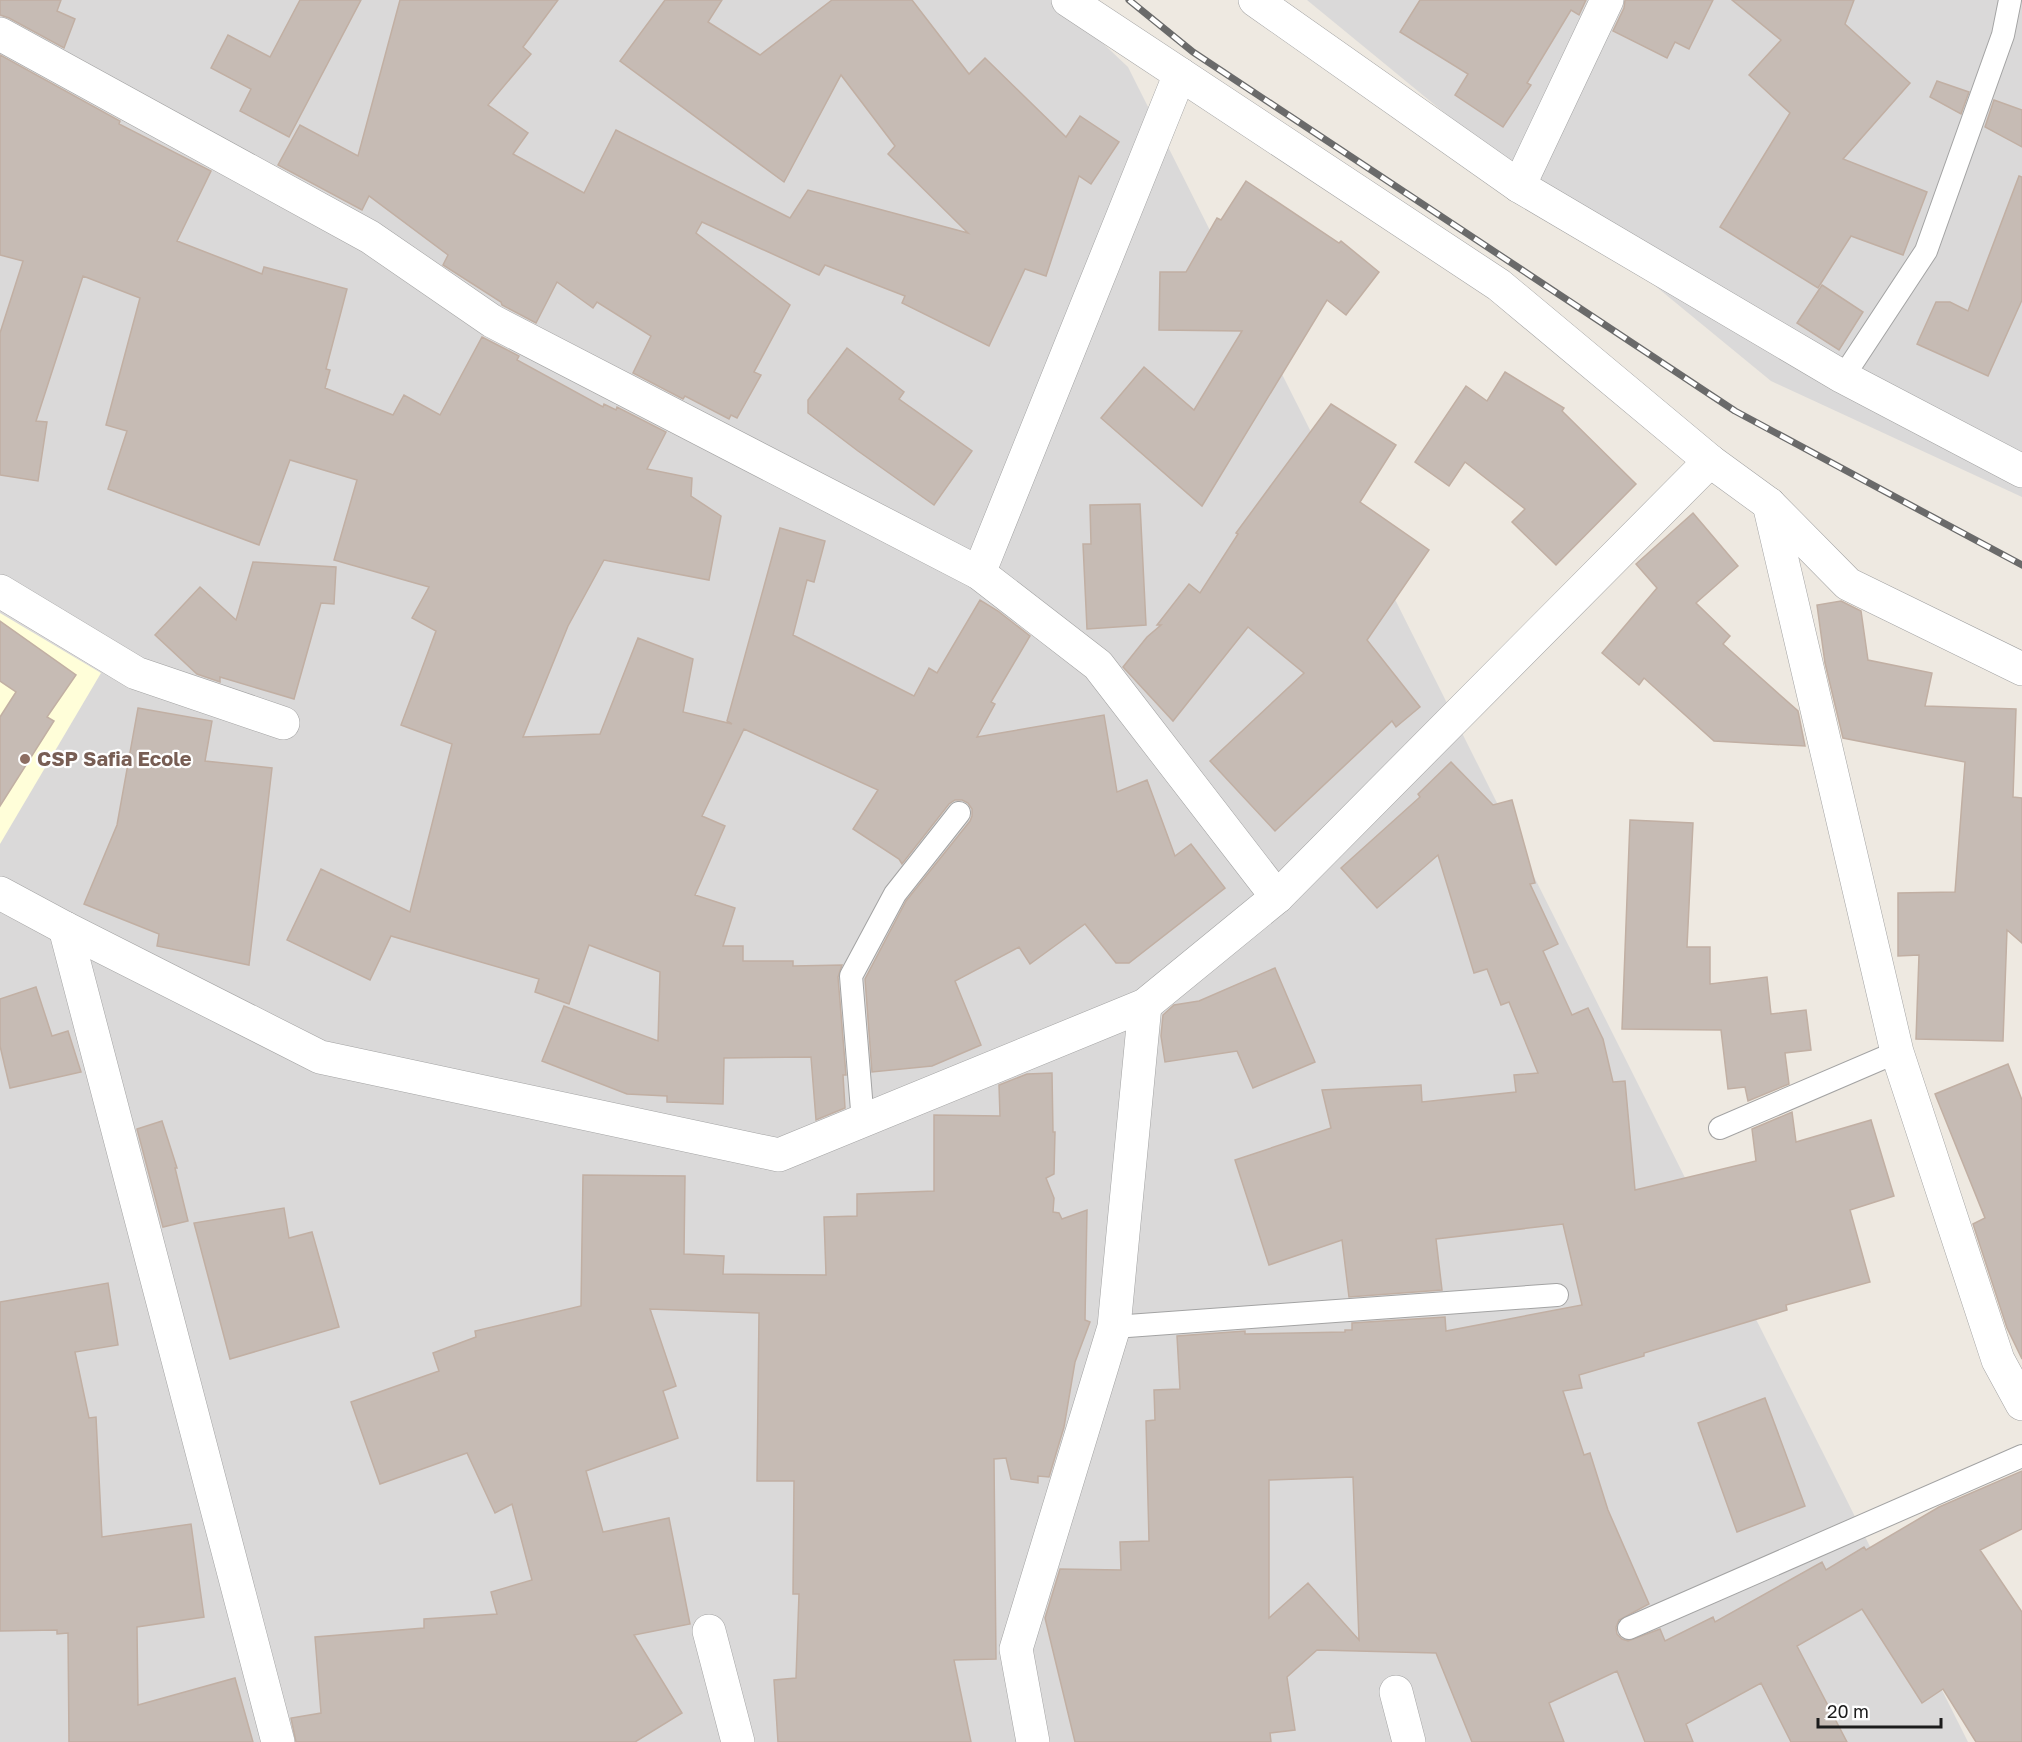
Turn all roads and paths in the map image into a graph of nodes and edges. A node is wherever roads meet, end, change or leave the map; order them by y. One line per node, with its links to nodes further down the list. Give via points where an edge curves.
1 (1068, 0): 6 (street)
2 (1255, 0): 7 (street)
3 (1607, 0): 7 (street)
4 (2010, 0): 8 (lane, via 2003,35 1926,251)
5 (0, 34): 12 (street, via 370,237 492,321)
6 (1180, 74): 9 (street, via 1499,285); 12 (street)
7 (1519, 186): 8 (street)
8 (1843, 377): 10 (street)
9 (1710, 461): 11 (street); 18 (street)
10 (2022, 471)
11 (1769, 504): 14 (street, via 1848,584); 21 (street)
12 (979, 573): 18 (street, via 1098,665)
13 (0, 591): 15 (street, via 136,673)
14 (2022, 669)
15 (283, 723)
16 (959, 813): 22 (lane, via 895,894 851,976)
17 (0, 893): 19 (street)
18 (1278, 897): 20 (street)
19 (65, 928): 22 (street, via 320,1057 779,1155); 31 (street)
20 (1145, 1005): 22 (street); 25 (street)
21 (1897, 1052): 23 (lane); 26 (street, via 1998,1360)
22 (863, 1122)
23 (1720, 1128)
24 (1557, 1294): 25 (lane)
25 (1114, 1327): 33 (street, via 1016,1649)
26 (2022, 1404)
27 (2022, 1456): 28 (lane)
28 (1629, 1629)
29 (710, 1631): 32 (street)
30 (1396, 1692): 34 (street)
31 (278, 1742)
32 (738, 1742)
33 (1033, 1742)
34 (1409, 1742)

